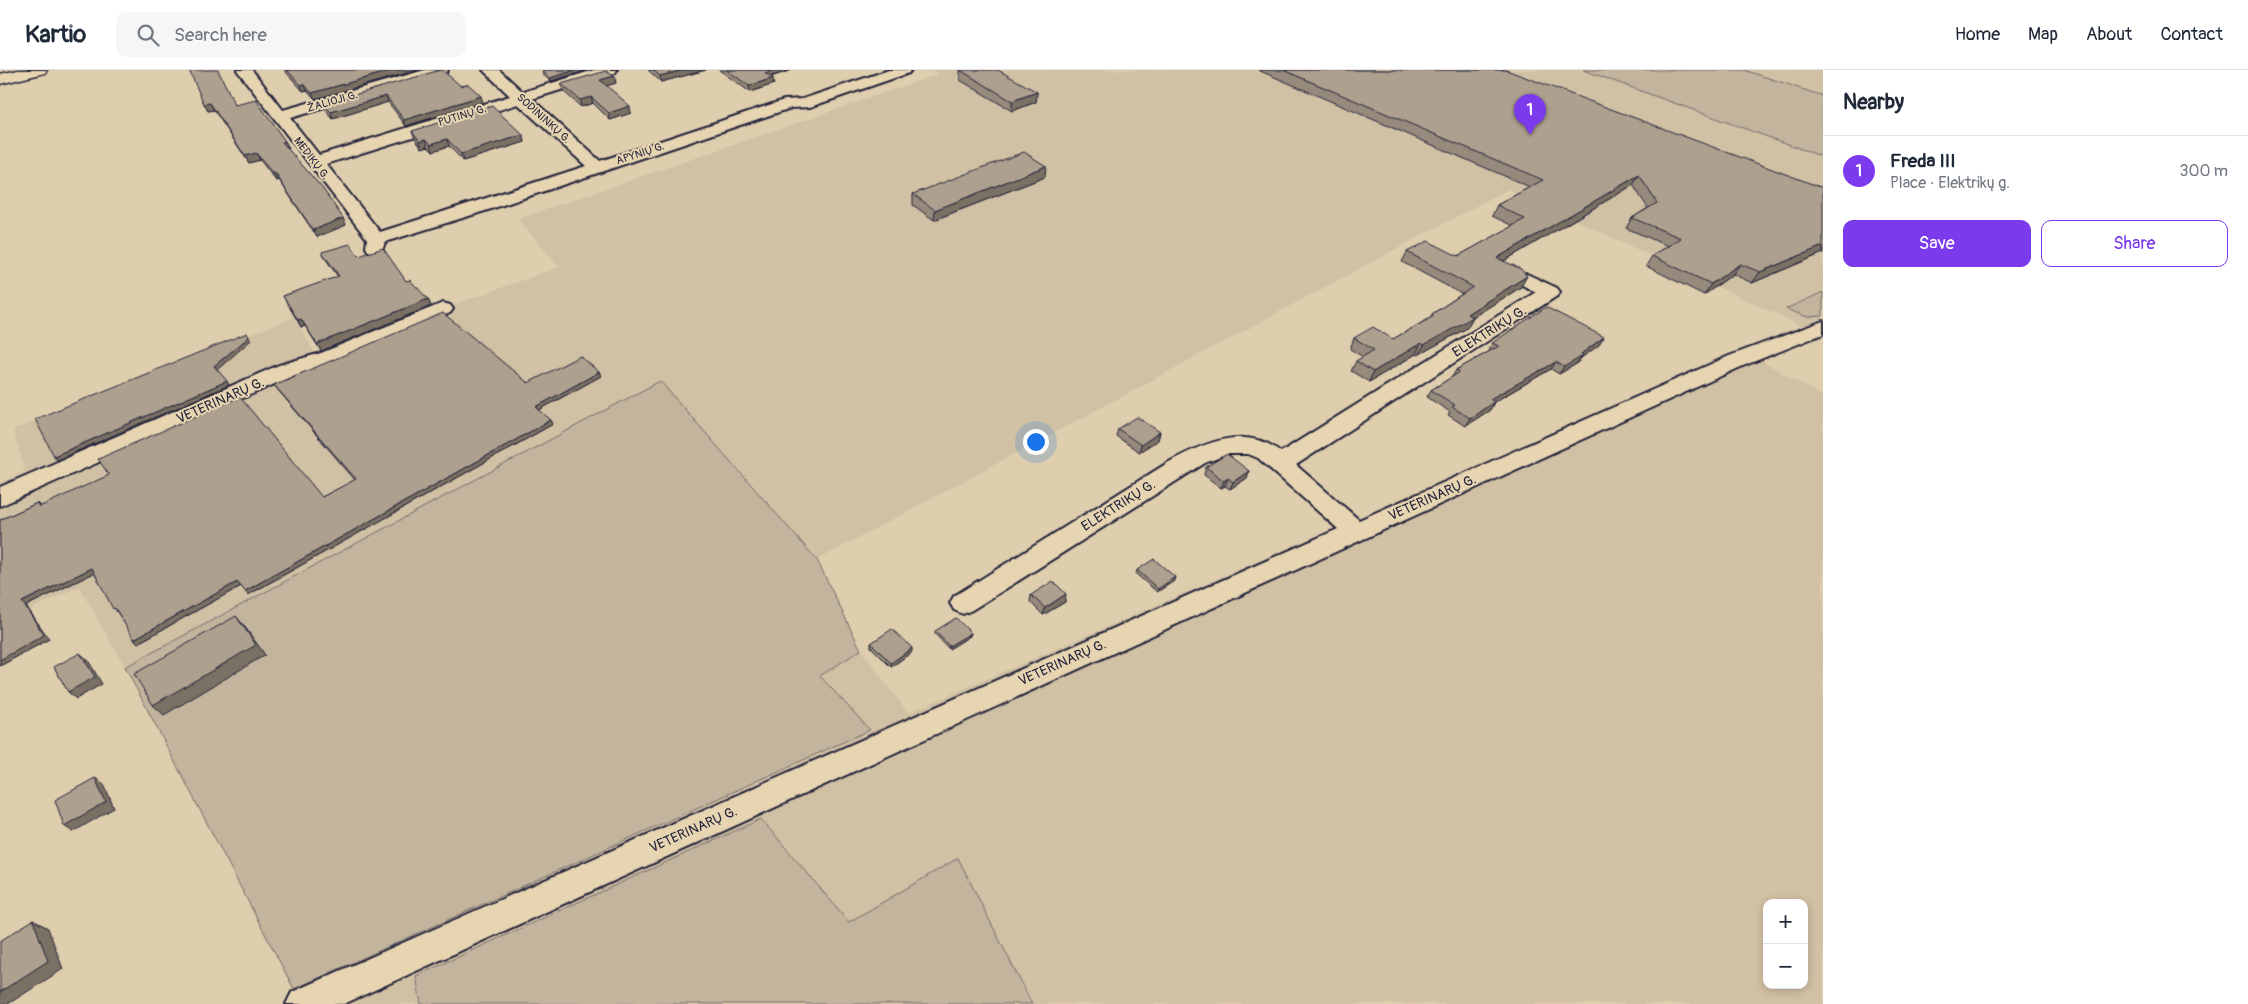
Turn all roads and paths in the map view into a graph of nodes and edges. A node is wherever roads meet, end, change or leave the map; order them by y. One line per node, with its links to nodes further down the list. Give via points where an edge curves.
1 (39, 70): 7 (highway)
2 (441, 70): 9 (street, ŽALIOJI G.)
3 (490, 70): 8 (street, SODININKŲ G.)
4 (610, 70): 8 (street, PUTINŲ G.)
5 (904, 70): 11 (street, APYNIŲ G., via 804,104 790,103)
6 (252, 73): 9 (street, MEDIKŲ G.)
7 (0, 79)
8 (520, 97): 10 (street, PUTINŲ G.); 11 (street, SODININKŲ G.)
9 (280, 116): 10 (street, MEDIKŲ G.)
10 (314, 162): 12 (street, MEDIKŲ G.)
11 (597, 167): 12 (street, APYNIŲ G.)
12 (376, 243)
13 (1527, 280): 16 (street, ELEKTRIKŲ G., via 1550,292)
14 (443, 309): 17 (street, VETERINARŲ G., via 328,358 287,370)
15 (1823, 328): 18 (street, VETERINARŲ G., via 1736,361)
16 (1280, 464): 18 (street, ELEKTRIKŲ G.); 19 (street, ELEKTRIKŲ G., via 1261,450 1237,444 1214,448)
17 (0, 497)
18 (1356, 531): 20 (street, VETERINARŲ G.)
19 (963, 603)
20 (304, 1004)

